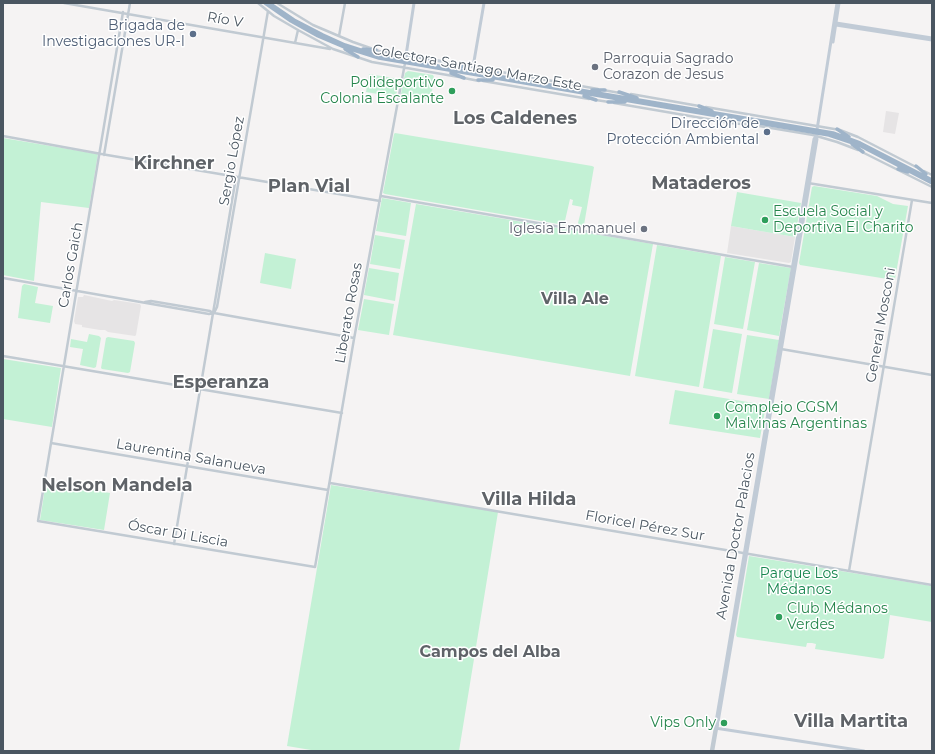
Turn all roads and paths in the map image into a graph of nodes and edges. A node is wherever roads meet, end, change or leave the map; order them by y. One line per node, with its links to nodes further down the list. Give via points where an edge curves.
1 (64, 3): 12 (street, Río V)
2 (130, 3): 13 (street)
3 (258, 3): 11 (street, Colectora Santiago Marzo Este)
4 (265, 3): 16 (highway)
5 (270, 3): 16 (highway)
6 (277, 3): 14 (street, Colectora Santiago Marzo Este)
7 (345, 3): 18 (street)
8 (414, 3): 25 (main road)
9 (484, 3): 29 (main road)
10 (838, 3): 15 (main road, Avenida Doctor Palacios)
11 (268, 11): 16 (street, Colectora Santiago Marzo Este); 19 (street, Sergio López)
12 (123, 12): 13 (street, Río V); 56 (street, Carlos Gaich)
13 (128, 13): 19 (street, Río V); 57 (street)
14 (304, 20): 16 (street); 18 (street, Colectora Santiago Marzo Este)
15 (835, 24): 20 (main road); 51 (main road, Avenida Doctor Palacios)
16 (300, 27): 17 (highway); 21 (highway); 22 (street); 23 (street, Colectora Santiago Marzo Este)
17 (312, 33): 26 (highway); 27 (highway, via 361,53)
18 (339, 36): 24 (street, Colectora Santiago Marzo Este)
19 (263, 37): 22 (street, Río V); 60 (street, Sergio López)
20 (932, 39)
21 (332, 40): 24 (highway); 27 (highway)
22 (295, 43): 23 (street, Río V)
23 (336, 50): 26 (street, Colectora Santiago Marzo Este)
24 (376, 50): 25 (street, Colectora Santiago Marzo Este)
25 (406, 55): 27 (main road); 29 (main road, Colectora Santiago Marzo Este)
26 (358, 57): 30 (street, Colectora Santiago Marzo Este)
27 (405, 62): 28 (highway); 30 (street, Liberato Rosas)
28 (424, 65): 29 (highway); 32 (highway); 35 (highway); 36 (highway)
29 (471, 67): 31 (street, Colectora Santiago Marzo Este)
30 (404, 68): 32 (street, Colectora Santiago Marzo Este); 65 (street, Liberato Rosas)
31 (490, 70): 33 (street, Colectora Santiago Marzo Este); 35 (highway)
32 (464, 78): 34 (street, Colectora Santiago Marzo Este)
33 (541, 79): 37 (street); 40 (street, Colectora Santiago Marzo Este)
34 (478, 80): 36 (highway); 37 (street, Colectora Santiago Marzo Este)
35 (524, 81): 37 (highway)
36 (519, 82): 37 (highway)
37 (540, 87): 38 (highway); 39 (highway); 42 (street, Colectora Santiago Marzo Este)
38 (560, 87): 40 (highway); 45 (highway)
39 (554, 88): 42 (highway); 44 (highway)
40 (605, 90): 41 (street, Colectora Santiago Marzo Este)
41 (619, 92): 45 (highway); 46 (street, Colectora Santiago Marzo Este)
42 (596, 100): 43 (street, Colectora Santiago Marzo Este)
43 (608, 102): 44 (highway); 49 (street, Colectora Santiago Marzo Este)
44 (656, 106): 47 (highway)
45 (670, 106): 48 (highway)
46 (699, 106): 48 (highway); 51 (street, Colectora Santiago Marzo Este)
47 (688, 111): 49 (highway); 51 (highway)
48 (746, 118): 51 (highway)
49 (730, 123): 51 (street, Colectora Santiago Marzo Este)
50 (837, 130): 51 (street, Colectora Santiago Marzo Este); 55 (highway); 58 (street, Colectora Santiago Marzo Este, via 858,137)
51 (817, 132): 52 (highway); 54 (street, Colectora Santiago Marzo Este); 55 (highway, via 851,139); 62 (main road, Avenida Doctor Palacios)
52 (825, 134): 54 (highway, via 852,144); 63 (highway, via 858,145)
53 (3, 136): 56 (street)
54 (863, 152): 59 (street, Colectora Santiago Marzo Este)
55 (878, 152): 61 (highway)
56 (100, 153): 57 (street); 71 (street, Carlos Gaich)
57 (104, 155): 60 (street)
58 (916, 166): 61 (highway)
59 (898, 169): 63 (highway); 64 (street, Colectora Santiago Marzo Este)
60 (238, 177): 67 (street); 72 (street, Sergio López)
61 (932, 177)
62 (808, 183): 66 (street); 69 (main road, Avenida Doctor Palacios); 74 (main road, Avenida Doctor Palacios)
63 (932, 183)
64 (932, 187)
65 (381, 196): 67 (street, Liberato Rosas); 69 (street)
66 (912, 200): 68 (street); 77 (street, General Mosconi)
67 (380, 201): 73 (street, Liberato Rosas)
68 (932, 203)
69 (792, 267): 74 (main road, Avenida Doctor Palacios)
70 (3, 278): 71 (street)
71 (77, 290): 72 (street); 76 (street, Carlos Gaich)
72 (214, 314): 73 (street); 79 (street, Sergio López)
73 (354, 338): 80 (street, Liberato Rosas)
74 (780, 349): 77 (street); 87 (main road, Avenida Doctor Palacios)
75 (3, 356): 76 (street)
76 (64, 366): 79 (street); 81 (street, Carlos Gaich)
77 (884, 367): 78 (street); 89 (street, General Mosconi)
78 (932, 375)
79 (201, 389): 80 (street); 82 (street, Sergio López)
80 (342, 412): 83 (street, Liberato Rosas)
81 (51, 443): 82 (street, Laurentina Salanueva); 85 (street, Carlos Gaich)
82 (188, 466): 84 (street, Laurentina Salanueva); 86 (street, Sergio López)
83 (330, 483): 84 (street, Liberato Rosas); 87 (street, Floricel Pérez Sur)
84 (328, 490): 88 (street, Liberato Rosas)
85 (38, 521): 86 (street, Óscar Di Liscia)
86 (174, 544): 88 (street, Óscar Di Liscia)
87 (745, 554): 89 (street, Floricel Pérez Sur); 91 (main road, Avenida Doctor Palacios)
88 (315, 567)
89 (849, 571): 90 (street, Floricel Pérez Sur)
90 (932, 585)
91 (716, 728): 92 (street, Avenida Doctor Palacios); 93 (main road)
92 (712, 751)
93 (864, 751)

